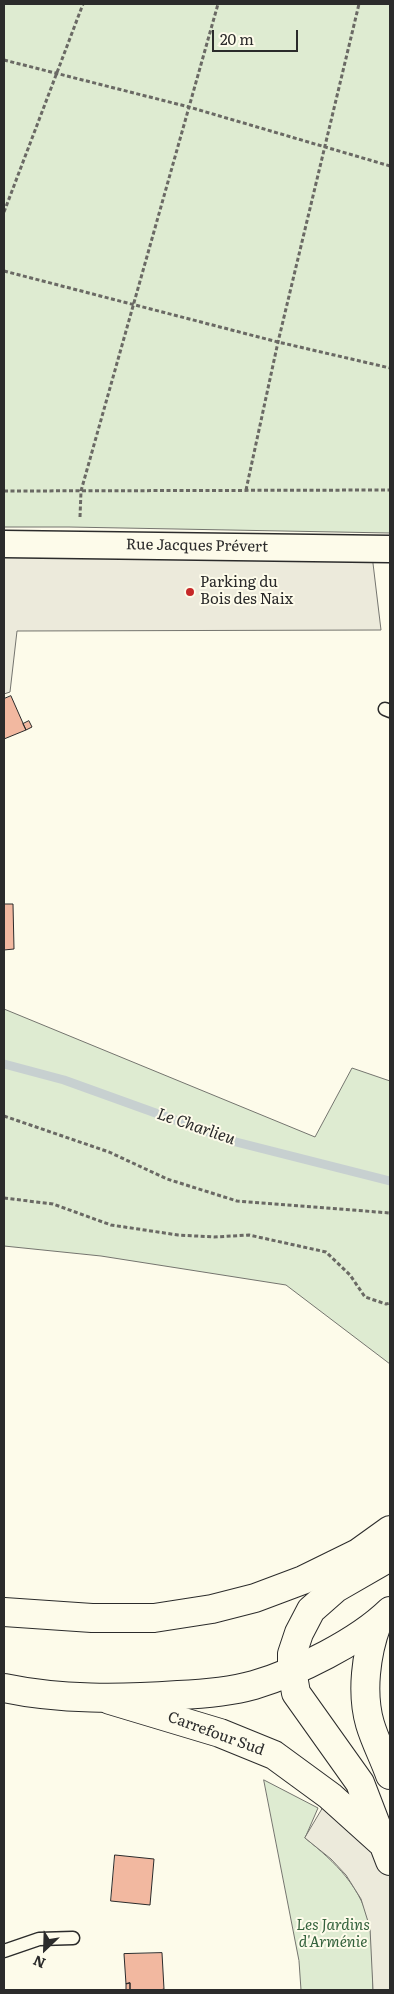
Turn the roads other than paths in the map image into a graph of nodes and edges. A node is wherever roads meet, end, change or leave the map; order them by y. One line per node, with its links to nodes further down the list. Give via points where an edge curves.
1 (4, 544): 2 (street, Rue Jacques Prévert)
2 (390, 549)
3 (390, 1530): 5 (main road, via 358,1553 303,1580 255,1598 212,1609 154,1618)
4 (390, 1557): 7 (main road, Carrefour Sud, via 336,1588 311,1610 292,1654)
5 (4, 1612)
6 (384, 1617): 7 (main road, via 329,1653); 10 (main road, via 372,1637 366,1698 370,1723)
7 (292, 1670): 9 (main road, via 254,1685 216,1693); 11 (main road, Carrefour Sud, via 296,1693 360,1783)
8 (4, 1688): 9 (main road)
9 (106, 1699): 11 (main road, Carrefour Sud, via 220,1732 274,1755 330,1796)
10 (390, 1775)
11 (388, 1853)
12 (73, 1938): 13 (lane, via 39,1939)
13 (4, 1951)

